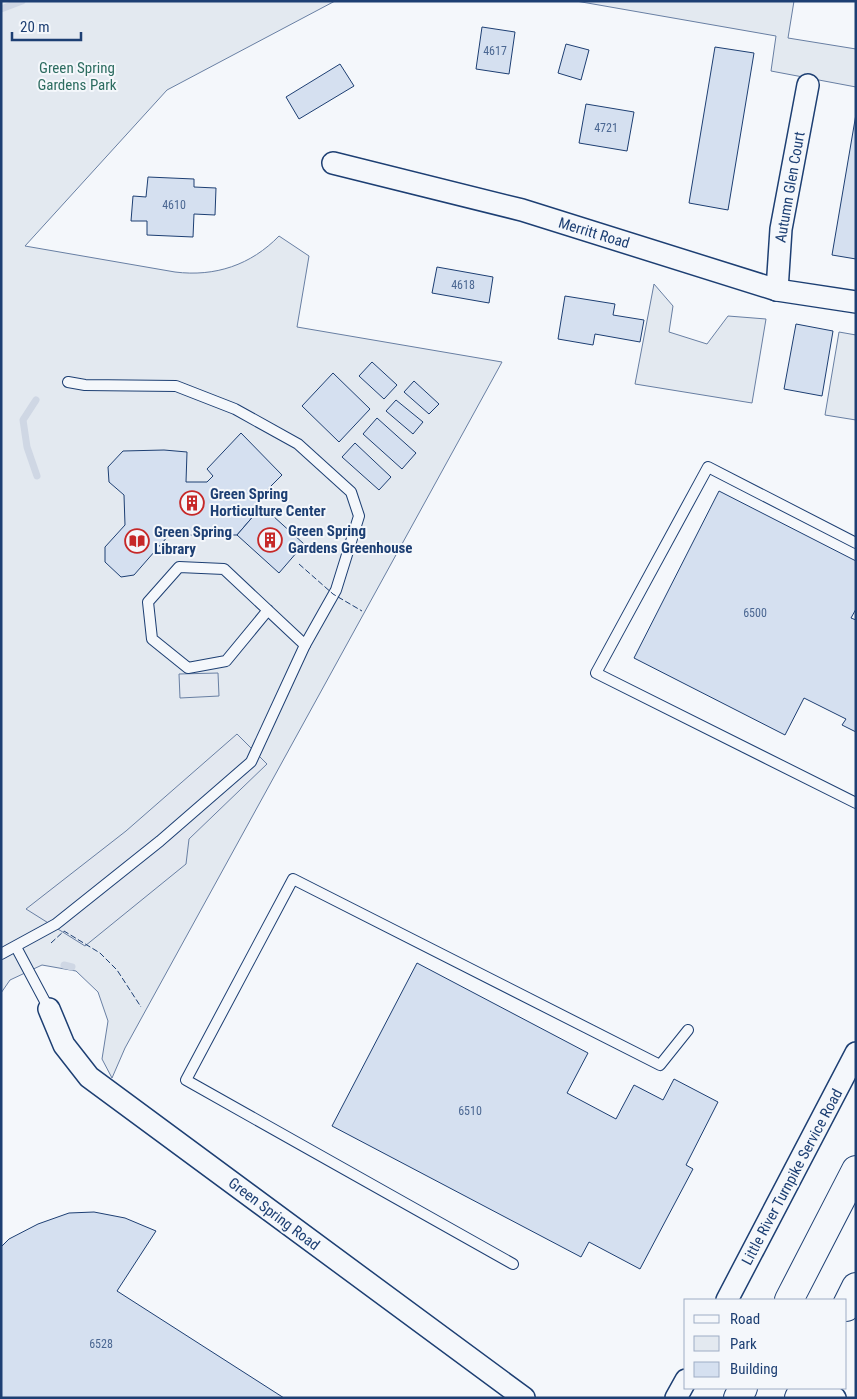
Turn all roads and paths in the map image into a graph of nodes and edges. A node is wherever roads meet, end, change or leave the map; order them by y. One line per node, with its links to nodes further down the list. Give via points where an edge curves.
1 (808, 85): 3 (street, Autumn Glen Court, via 781,229)
2 (333, 163): 3 (street, Merritt Road, via 522,210)
3 (777, 290): 4 (street, Merritt Road)
4 (856, 302)
5 (68, 382): 8 (lane, via 176,386 234,409 298,444 351,492 359,516 336,590)
6 (856, 543): 9 (lane, via 708,467 596,673)
7 (268, 610): 7 (lane, via 224,569 180,567 148,602 152,639 188,668 226,661); 8 (lane)
8 (305, 645): 10 (lane, via 251,762 160,841 63,918)
9 (856, 803)
10 (16, 947): 11 (lane); 12 (lane)
11 (1, 954)
12 (49, 1009): 23 (street, Green Spring Road, via 64,1045 89,1078)
13 (688, 1030): 16 (lane, via 660,1065 294,879 186,1080)
14 (856, 1053): 18 (street, Little River Turnpike Service Road)
15 (856, 1170): 19 (main road)
16 (513, 1264)
17 (856, 1288): 20 (main road)
18 (728, 1299)
19 (790, 1299)
20 (847, 1305)
21 (684, 1384): 24 (street)
22 (818, 1389): 25 (street)
23 (524, 1398)
24 (676, 1398)
25 (835, 1398)

